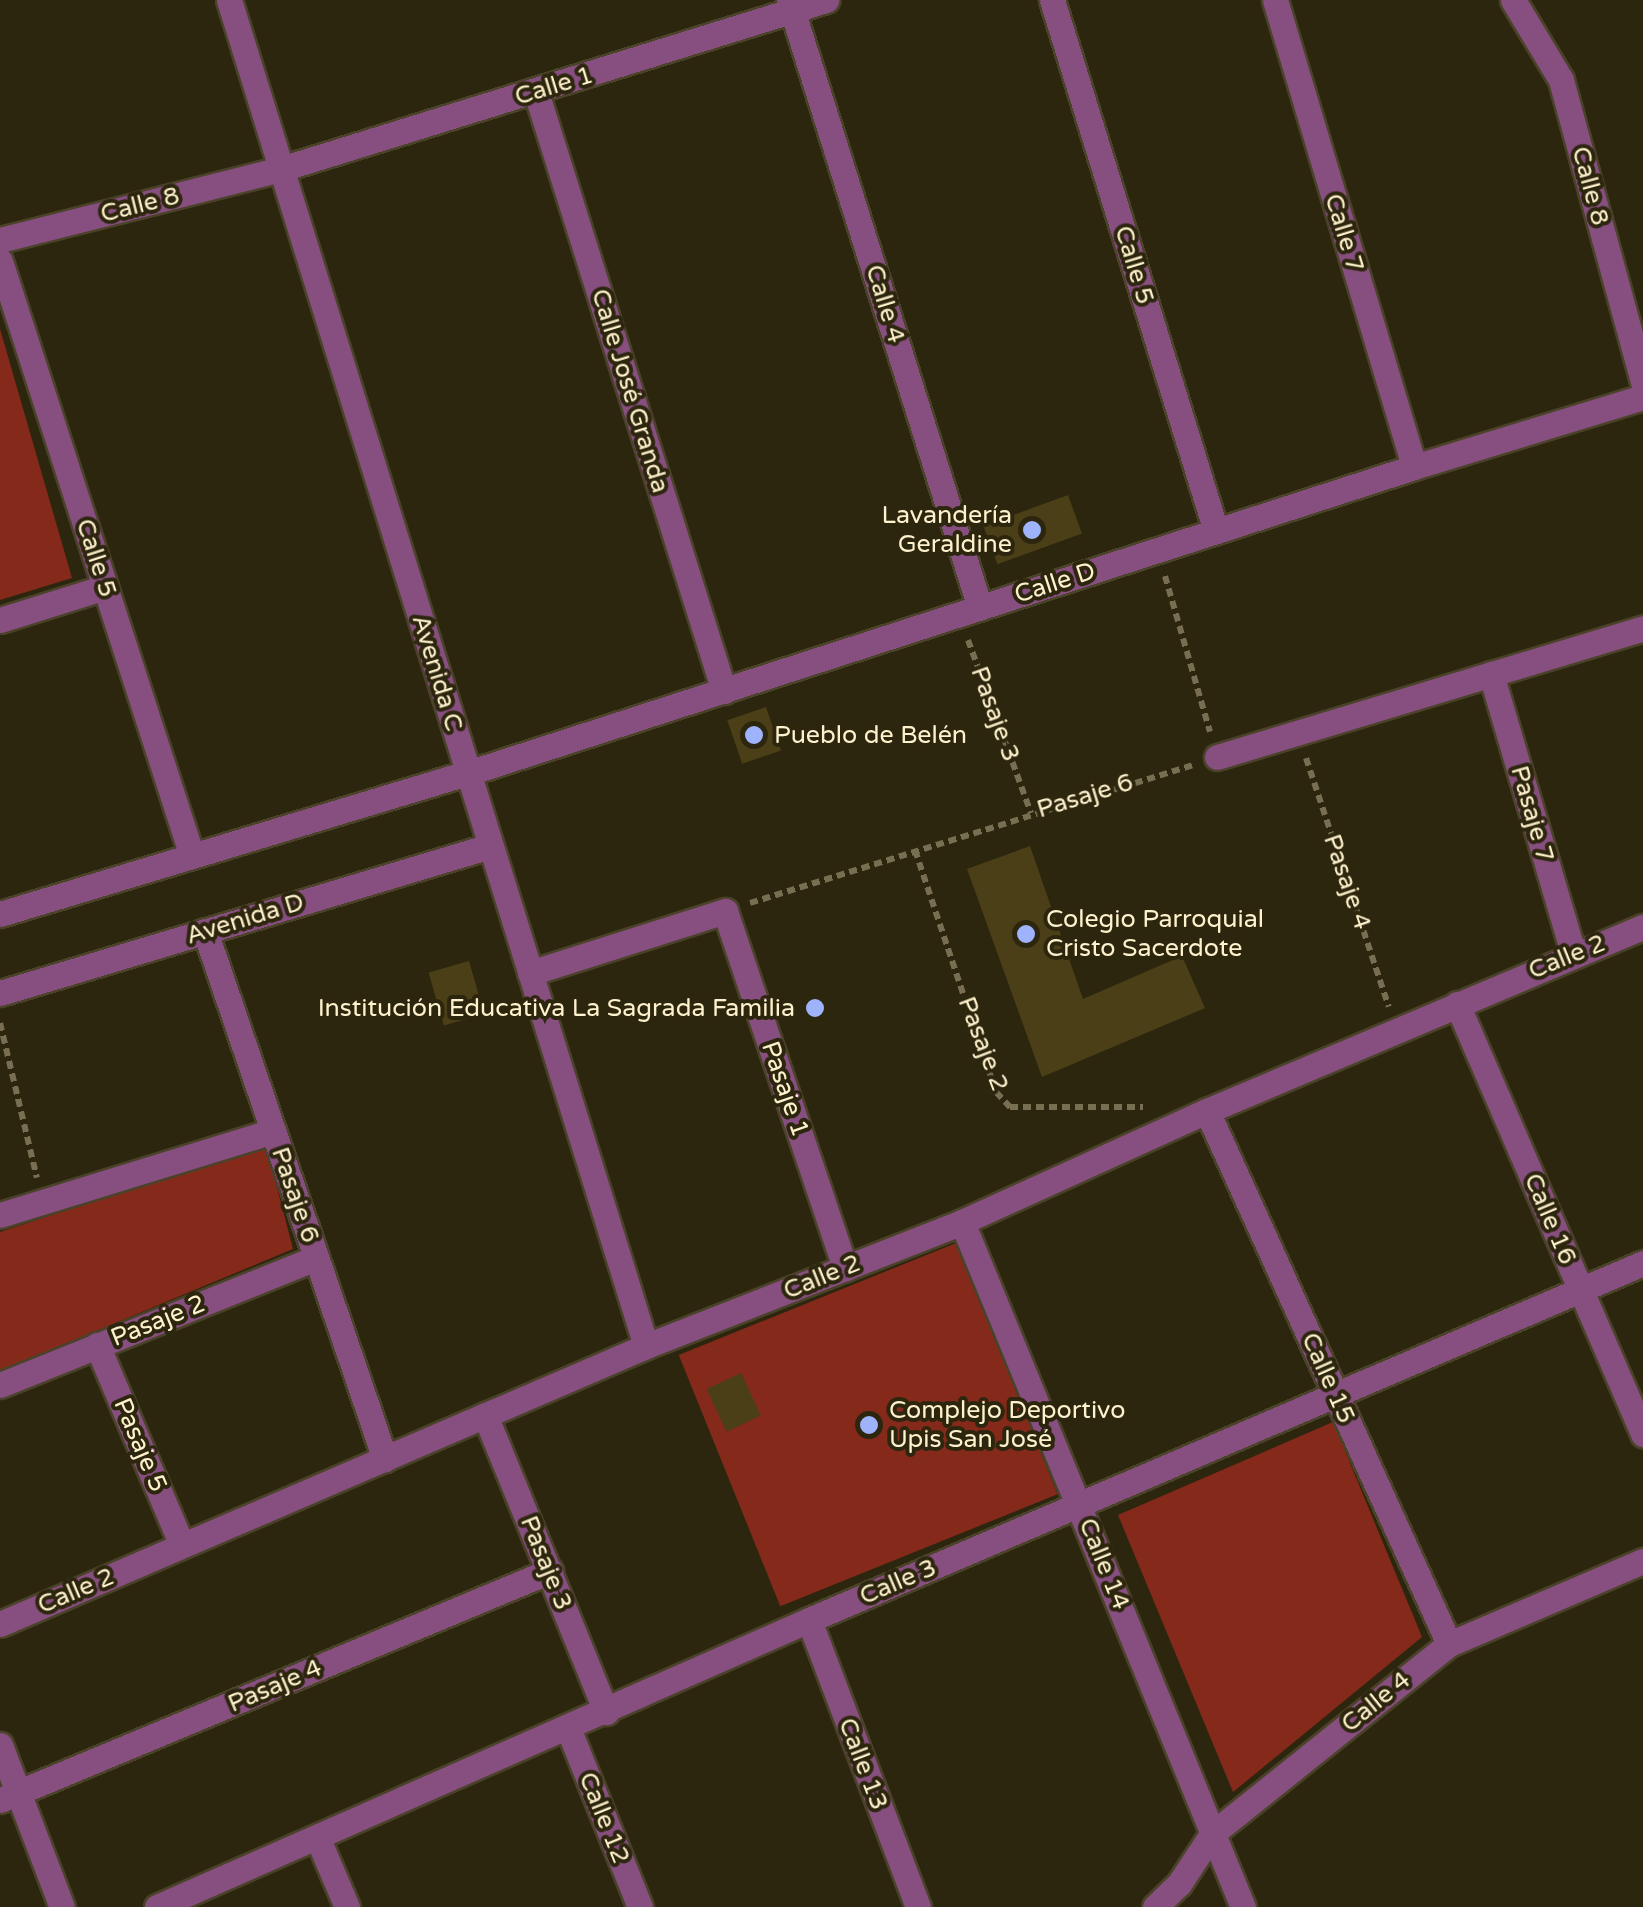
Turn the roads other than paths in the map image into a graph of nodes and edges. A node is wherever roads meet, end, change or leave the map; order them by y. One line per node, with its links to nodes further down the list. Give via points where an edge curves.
1 (228, 0): 8 (street, Avenida C)
2 (826, 0): 6 (street, Calle 1)
3 (1052, 0): 14 (street, Calle 5)
4 (1275, 0): 13 (street, Calle 7)
5 (1513, 0): 11 (street, Calle 8, via 1562,80)
6 (791, 5): 7 (street, Calle 1); 16 (street, Calle 4)
7 (536, 92): 8 (street, Calle 1); 20 (street, Calle José Granda)
8 (281, 170): 9 (street, Calle 8); 22 (street, Avenida C)
9 (0, 240)
10 (0, 261): 15 (street, Calle 5)
11 (1643, 382)
12 (1643, 397): 13 (street, Calle D)
13 (1414, 466): 14 (street, Calle D)
14 (1216, 531): 16 (street, Calle D)
15 (106, 587): 17 (street); 24 (street, Calle 5)
16 (969, 611): 20 (street, Calle D)
17 (0, 620)
18 (1643, 628): 19 (street)
19 (1491, 674): 21 (street); 28 (street, Pasaje 7)
20 (724, 690): 22 (street, Calle D)
21 (1217, 757)
22 (468, 773): 23 (street, Avenida C); 24 (street)
23 (490, 846): 27 (street, Avenida D); 29 (street, Avenida C)
24 (192, 856): 25 (street)
25 (0, 914)
26 (1643, 927): 28 (street, Calle 2)
27 (205, 931): 30 (street, Avenida D); 33 (street, Pasaje 6)
28 (1573, 954): 31 (street, Calle 2)
29 (530, 974): 38 (street, Pasaje 1, via 725,911); 41 (street, Avenida C)
30 (0, 993)
31 (1457, 1004): 32 (street, Calle 2); 39 (street, Calle 16)
32 (1207, 1112): 35 (street, Calle 2); 43 (street, Calle 15)
33 (273, 1132): 34 (street); 36 (street, Pasaje 6)
34 (0, 1216)
35 (962, 1222): 38 (street, Calle 2); 47 (street, Calle 14)
36 (316, 1258): 40 (street, Pasaje 2); 46 (street, Pasaje 6)
37 (1643, 1263): 39 (street, Calle 3)
38 (845, 1268): 41 (street, Calle 2)
39 (1580, 1290): 43 (street, Calle 3); 45 (street, Calle 16)
40 (97, 1345): 42 (street, Pasaje 2); 48 (street, Pasaje 5)
41 (646, 1346): 44 (street, Calle 2)
42 (0, 1385)
43 (1336, 1395): 47 (street, Calle 3); 53 (street, Calle 15)
44 (485, 1416): 46 (street, Calle 2); 50 (street, Pasaje 3)
45 (1643, 1434)
46 (385, 1459): 48 (street, Calle 2)
47 (1080, 1504): 51 (street, Calle 3); 58 (street, Calle 14)
48 (182, 1545): 52 (street, Calle 2)
49 (1643, 1561): 53 (street, Calle 4)
50 (550, 1571): 54 (street, Pasaje 3); 57 (street, Pasaje 4)
51 (809, 1620): 54 (street, Calle 3); 64 (street, Calle 13)
52 (0, 1624)
53 (1449, 1644): 58 (street, Calle 4)
54 (606, 1712): 55 (street, Calle 3)
55 (568, 1728): 59 (street, Calle 3); 63 (street, Calle 12)
56 (0, 1745): 57 (street)
57 (9, 1796): 60 (street)
58 (1212, 1834): 65 (street, Calle 4, via 1180,1884); 66 (street, Calle 14)
59 (318, 1838): 61 (street, Calle 3); 62 (street)
60 (62, 1907)
61 (157, 1907)
62 (347, 1907)
63 (640, 1907)
64 (918, 1907)
65 (1155, 1907)
66 (1243, 1907)

